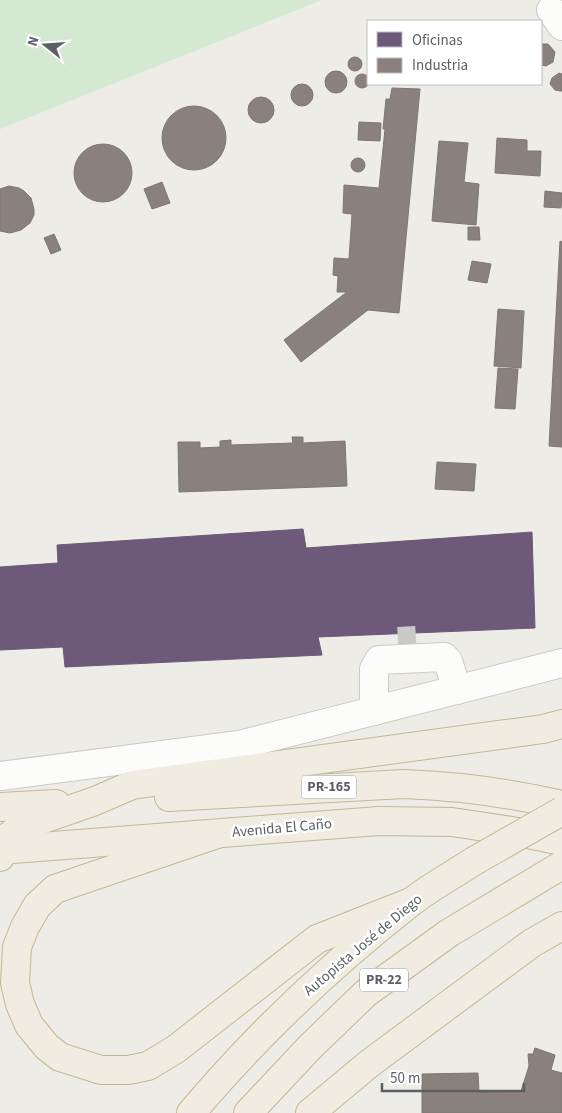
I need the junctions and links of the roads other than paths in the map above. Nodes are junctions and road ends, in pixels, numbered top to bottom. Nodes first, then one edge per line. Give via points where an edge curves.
1 (444, 657) junction
2 (379, 660) junction
3 (562, 663) edge
4 (457, 690) junction
5 (374, 711) junction
6 (562, 724) edge
7 (0, 776) edge
8 (94, 801) junction
9 (562, 805) edge
10 (0, 807) edge
11 (562, 811) edge
12 (217, 834) junction
13 (562, 841) edge
14 (1, 852) edge
15 (553, 870) edge
16 (411, 902) junction
17 (562, 926) edge
18 (191, 1113) edge
19 (248, 1113) edge
20 (310, 1113) edge

1 - 2 lane
1 - 2 lane via 439,640 407,640 382,642
1 - 4 lane
2 - 5 lane via 374,669
3 - 4 lane
4 - 5 lane
5 - 7 lane via 239,745
6 - 8 highway via 132,785
8 - 9 highway, PR-165 via 404,784 483,790
8 - 10 highway, PR-165
8 - 14 highway via 20,827 10,836
11 - 16 highway, Autopista José de Diego / PR-22, bridge via 474,861
12 - 13 highway, Avenida El Caño via 338,823 415,821 483,826
12 - 14 highway, Avenida El Caño
12 - 16 highway via 54,889 37,906 17,947 15,982 29,1025 60,1057 101,1070 148,1066 176,1049 317,940
15 - 19 highway, PR-22 via 449,933 366,993
16 - 18 highway, Autopista José de Diego / PR-22 via 262,1033
17 - 20 highway via 532,943 370,1063

